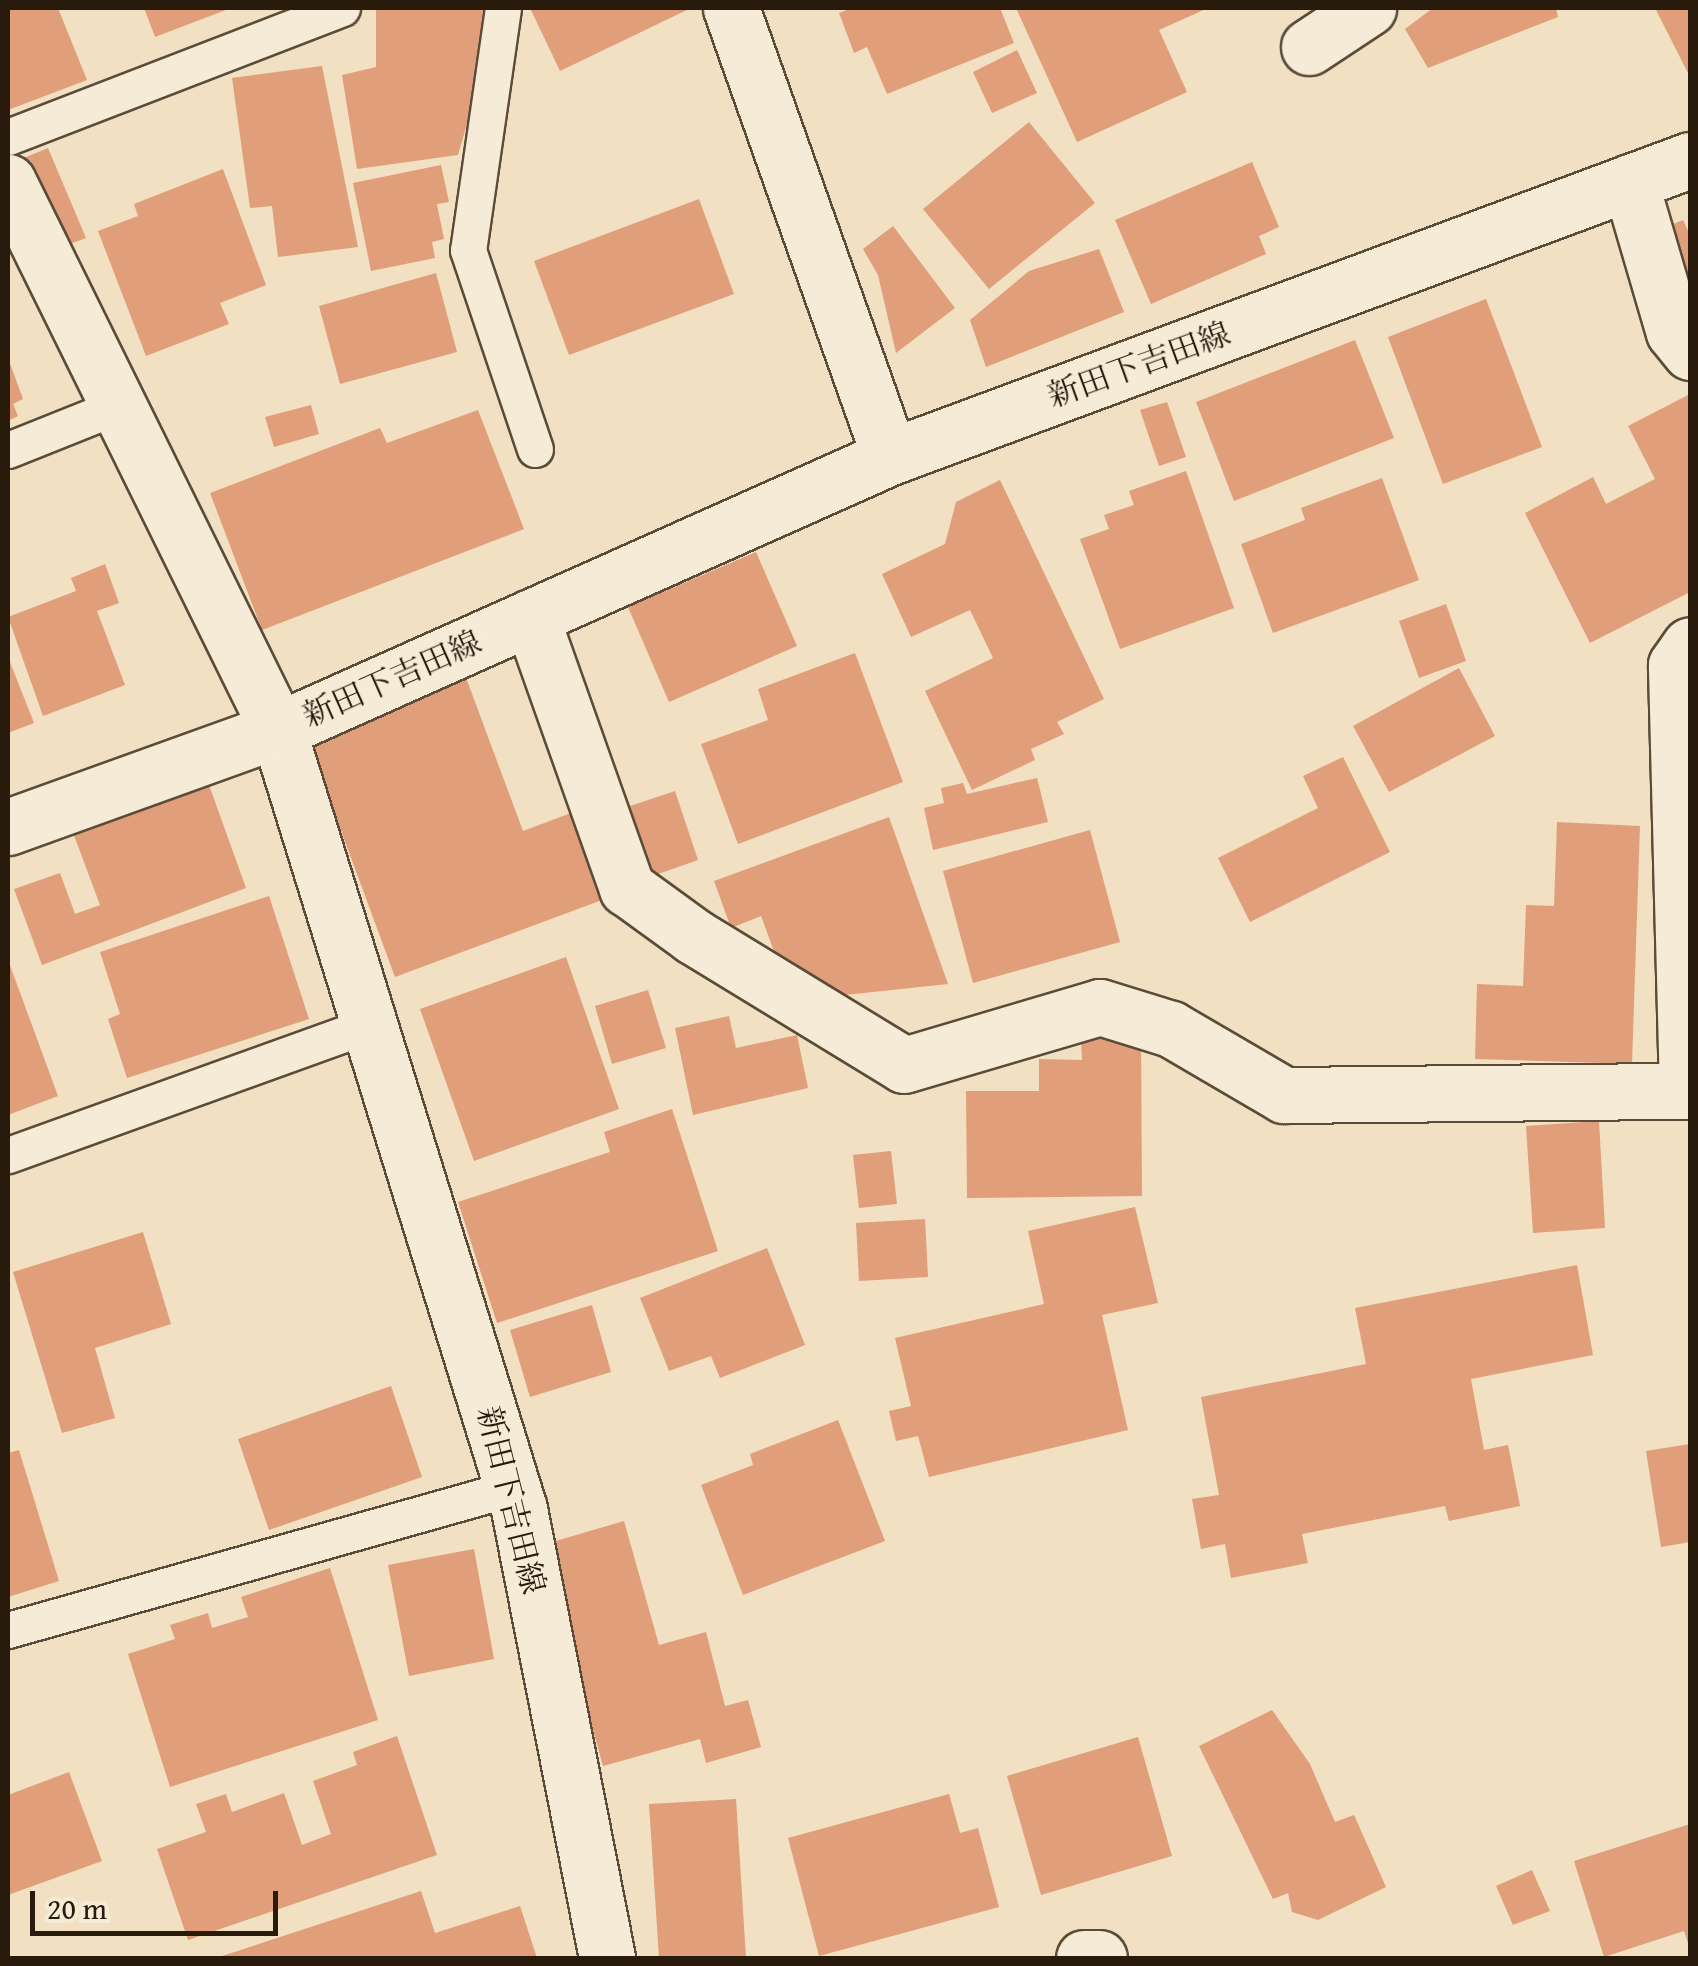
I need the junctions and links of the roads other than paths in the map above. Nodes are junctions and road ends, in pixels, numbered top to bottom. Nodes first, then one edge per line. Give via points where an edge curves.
1 (342, 8) edge
2 (504, 8) edge
3 (731, 8) edge
4 (1368, 8) edge
5 (1309, 46) dead end
6 (8, 137) edge
7 (1690, 160) edge
8 (8, 182) edge
9 (1630, 182) junction
10 (1690, 352) edge
11 (118, 406) junction
12 (534, 448) dead end
13 (8, 450) edge
14 (890, 457) junction
15 (531, 617) junction
16 (1690, 644) edge
17 (278, 730) junction
18 (8, 827) edge
19 (370, 1025) junction
20 (1689, 1091) edge
21 (8, 1156) edge
22 (512, 1488) junction
23 (8, 1630) edge
24 (607, 1958) edge
25 (1084, 1958) edge
26 (1099, 1958) edge

1 - 6 lane
2 - 12 lane via 468,250
3 - 14 street
4 - 5 street
7 - 9 street, 新田下吉田線
8 - 11 street
9 - 10 street via 1674,332
9 - 14 street, 新田下吉田線
11 - 13 lane
11 - 17 street
14 - 15 street, 新田下吉田線
15 - 17 street, 新田下吉田線
15 - 20 street via 627,888 904,1065 1100,1006 1172,1029 1284,1095
16 - 20 street via 1676,665
17 - 18 street
17 - 19 street, 新田下吉田線
19 - 21 lane
19 - 22 street, 新田下吉田線
22 - 23 lane
22 - 24 street, 新田下吉田線
25 - 26 street

